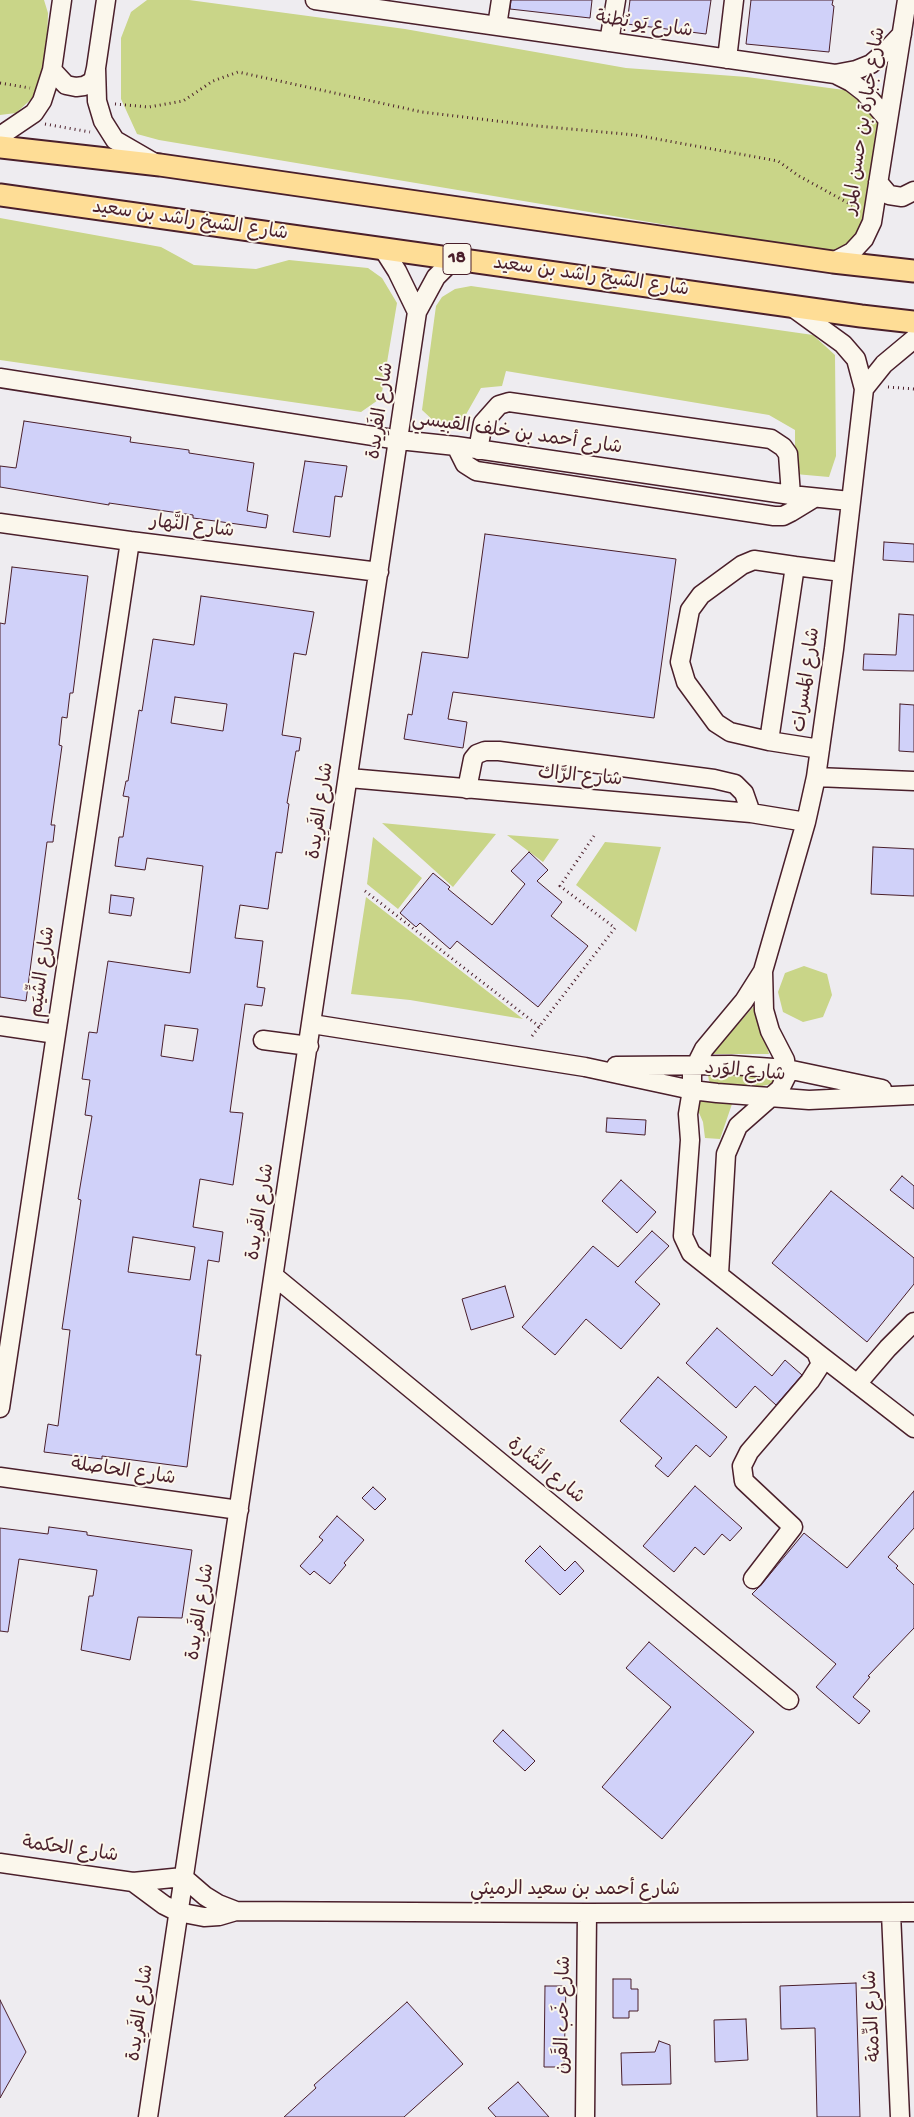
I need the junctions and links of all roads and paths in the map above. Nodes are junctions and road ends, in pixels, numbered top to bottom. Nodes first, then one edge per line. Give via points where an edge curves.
1 (61, 0) edge
2 (315, 0) edge
3 (501, 0) edge
4 (616, 0) edge
5 (734, 0) edge
6 (907, 0) edge
7 (107, 1) edge
8 (383, 5) edge
9 (497, 26) junction
10 (902, 34) junction
11 (609, 42) junction
12 (727, 59) junction
13 (96, 68) junction
14 (52, 70) junction
15 (835, 74) junction
16 (0, 83) edge
17 (44, 92) junction
18 (97, 101) junction
19 (34, 113) junction
20 (888, 120) junction
21 (106, 126) junction
22 (0, 136) edge
23 (0, 147) edge
24 (160, 165) junction
25 (878, 182) junction
26 (914, 191) edge
27 (0, 195) edge
28 (860, 209) dead end
29 (383, 249) junction
30 (454, 259) junction
31 (833, 262) junction
32 (914, 270) edge
33 (792, 306) junction
34 (417, 312) junction
35 (914, 322) edge
36 (914, 339) edge
37 (0, 378) edge
38 (888, 387) dead end
39 (864, 389) junction
40 (914, 389) edge
41 (399, 440) junction
42 (456, 446) junction
43 (478, 450) junction
44 (791, 495) junction
45 (814, 498) junction
46 (850, 500) junction
47 (0, 523) edge
48 (130, 541) junction
49 (795, 566) junction
50 (380, 572) junction
51 (842, 572) junction
52 (769, 741) junction
53 (820, 749) junction
54 (816, 777) junction
55 (348, 778) junction
56 (914, 781) edge
57 (467, 789) junction
58 (751, 813) junction
59 (806, 822) junction
60 (594, 836) dead end
61 (365, 890) dead end
62 (763, 971) junction
63 (312, 1024) junction
64 (0, 1026) edge
65 (540, 1027) junction
66 (56, 1034) junction
67 (532, 1036) dead end
68 (263, 1040) dead end
69 (308, 1046) junction
70 (696, 1064) junction
71 (584, 1067) junction
72 (787, 1069) junction
73 (692, 1090) junction
74 (909, 1094) edge
75 (771, 1096) junction
76 (719, 1274) junction
77 (274, 1276) junction
78 (914, 1322) edge
79 (816, 1352) junction
80 (857, 1384) junction
81 (0, 1408) edge
82 (914, 1428) edge
83 (0, 1477) edge
84 (239, 1510) junction
85 (753, 1579) dead end
86 (789, 1700) dead end
87 (0, 1863) edge
88 (183, 1877) junction
89 (133, 1882) junction
90 (236, 1911) junction
91 (178, 1912) junction
92 (914, 1912) edge
93 (587, 1913) junction
94 (890, 1913) junction
95 (148, 2117) edge
96 (585, 2117) edge
97 (900, 2117) edge

1 - 14 street
2 - 8 street, شارع يَو بُطنة
3 - 9 street
4 - 11 street
5 - 12 street
6 - 10 street, شارع جبارة بن حسن المرر
7 - 13 street
8 - 9 street, شارع يَو بُطنة
9 - 11 street, شارع يَو بُطنة
10 - 15 street, شارع يَو بُطنة via 871,64
10 - 20 street, شارع جبارة بن حسن المرر
11 - 12 street, شارع يَو بُطنة
12 - 15 street, شارع يَو بُطنة
13 - 14 street via 93,81 76,87 66,85
13 - 18 street
14 - 17 street
15 - 20 street, شارع يَو بُطنة via 864,92
16 - 17 path
17 - 19 street
18 - 21 street
18 - 28 path via 149,107 183,101 213,81 238,72 422,112 634,135 778,161
19 - 21 path via 47,126 89,132
19 - 22 street
20 - 25 street, شارع جبارة بن حسن المرر
21 - 24 street via 115,140
23 - 24 main road
24 - 31 main road
25 - 26 street via 889,195 902,197
25 - 31 street, شارع جبارة بن حسن المرر via 872,222 864,239 852,252
27 - 29 main road, شارع الشيخ راشد بن سعيد / 18
29 - 30 main road, شارع الشيخ راشد بن سعيد / 18
29 - 34 street
30 - 33 main road, شارع الشيخ راشد بن سعيد / 18
30 - 34 street, شارع الفَرِيدة via 436,277
31 - 32 main road
33 - 35 main road, شارع الشيخ راشد بن سعيد / 18
33 - 39 street, شارع المَسرات via 843,344 856,359
34 - 41 street, شارع الفَرِيدة
36 - 39 street via 884,364
37 - 41 street, شارع أحمد بن خلف القبيسي
38 - 40 path
39 - 46 street, شارع المَسرات
41 - 42 street, شارع أحمد بن خلف القبيسي
41 - 50 street, شارع الفَرِيدة
42 - 43 street, شارع أحمد بن خلف القبيسي
42 - 45 street via 465,464 476,471 774,516 783,516
43 - 44 street, شارع أحمد بن خلف القبيسي
43 - 44 street via 483,423 500,405 509,402 772,439 788,454
44 - 45 street, شارع أحمد بن خلف القبيسي
45 - 46 street, شارع أحمد بن خلف القبيسي
46 - 51 street, شارع المَسرات
47 - 48 street, شارع النَّهار
48 - 50 street, شارع النَّهار
48 - 66 street, شارع الشِّيَم
49 - 51 street
49 - 52 street
49 - 52 street via 754,560 701,594 690,610 680,662 686,682 716,723 730,732
50 - 55 street, شارع الفَرِيدة
51 - 53 street, شارع المَسرات
52 - 53 street
53 - 54 street, شارع المَسرات
54 - 56 street
54 - 59 street, شارع المَسرات
55 - 57 street, شارع الرَّاك
55 - 63 street, شارع الفَرِيدة
57 - 58 street, شارع الرَّاك
57 - 58 street via 477,754 499,751 735,784 744,793
58 - 59 street, شارع الرَّاك
59 - 62 street, شارع المَسرات
60 - 65 path via 560,886 615,928
61 - 65 path
62 - 70 street, شارع المَسرات
62 - 72 street, شارع المَسرات via 764,1010
63 - 69 street, شارع الفَرِيدة
63 - 71 street, شارع الوَرد
64 - 66 street
65 - 67 path
66 - 81 street, شارع الشِّيَم
68 - 69 street
69 - 77 street, شارع الفَرِيدة
70 - 71 street, شارع الوَرد
70 - 72 street, شارع الوَرد
70 - 73 street, شارع المَسرات via 692,1073
71 - 73 street, شارع الوَرد
72 - 74 street, شارع الوَرد
72 - 75 street via 784,1083
73 - 75 street, شارع الوَرد
73 - 76 street, شارع المَسرات via 688,1114 690,1140 683,1236 691,1253
74 - 75 street, شارع الوَرد via 809,1100
75 - 76 street via 738,1126 726,1154
76 - 79 street, شارع المَسرات
77 - 84 street, شارع الفَرِيدة
77 - 86 street, شارع الشَّارة
78 - 80 street
79 - 80 street, شارع المَسرات
79 - 85 street via 820,1364 810,1381 748,1452 742,1466 744,1481 793,1527
80 - 82 street, شارع المَسرات
83 - 84 street, شارع الحاصلة
84 - 88 street, شارع الفَرِيدة
87 - 89 street, شارع الحكمة
88 - 89 street, شارع الحكمة
88 - 90 street, شارع أحمد بن سعيد الرميثي via 212,1900
88 - 91 street, شارع الفَرِيدة
89 - 91 street, شارع الحكمة
90 - 91 street, شارع أحمد بن سعيد الرميثي via 204,1917
90 - 93 street, شارع أحمد بن سعيد الرميثي
91 - 95 street, شارع الفَرِيدة
92 - 94 street, شارع أحمد بن سعيد الرميثي
93 - 94 street, شارع أحمد بن سعيد الرميثي
93 - 96 street, شارع خَب القَرن
94 - 97 street, شارع الدِّمثة

